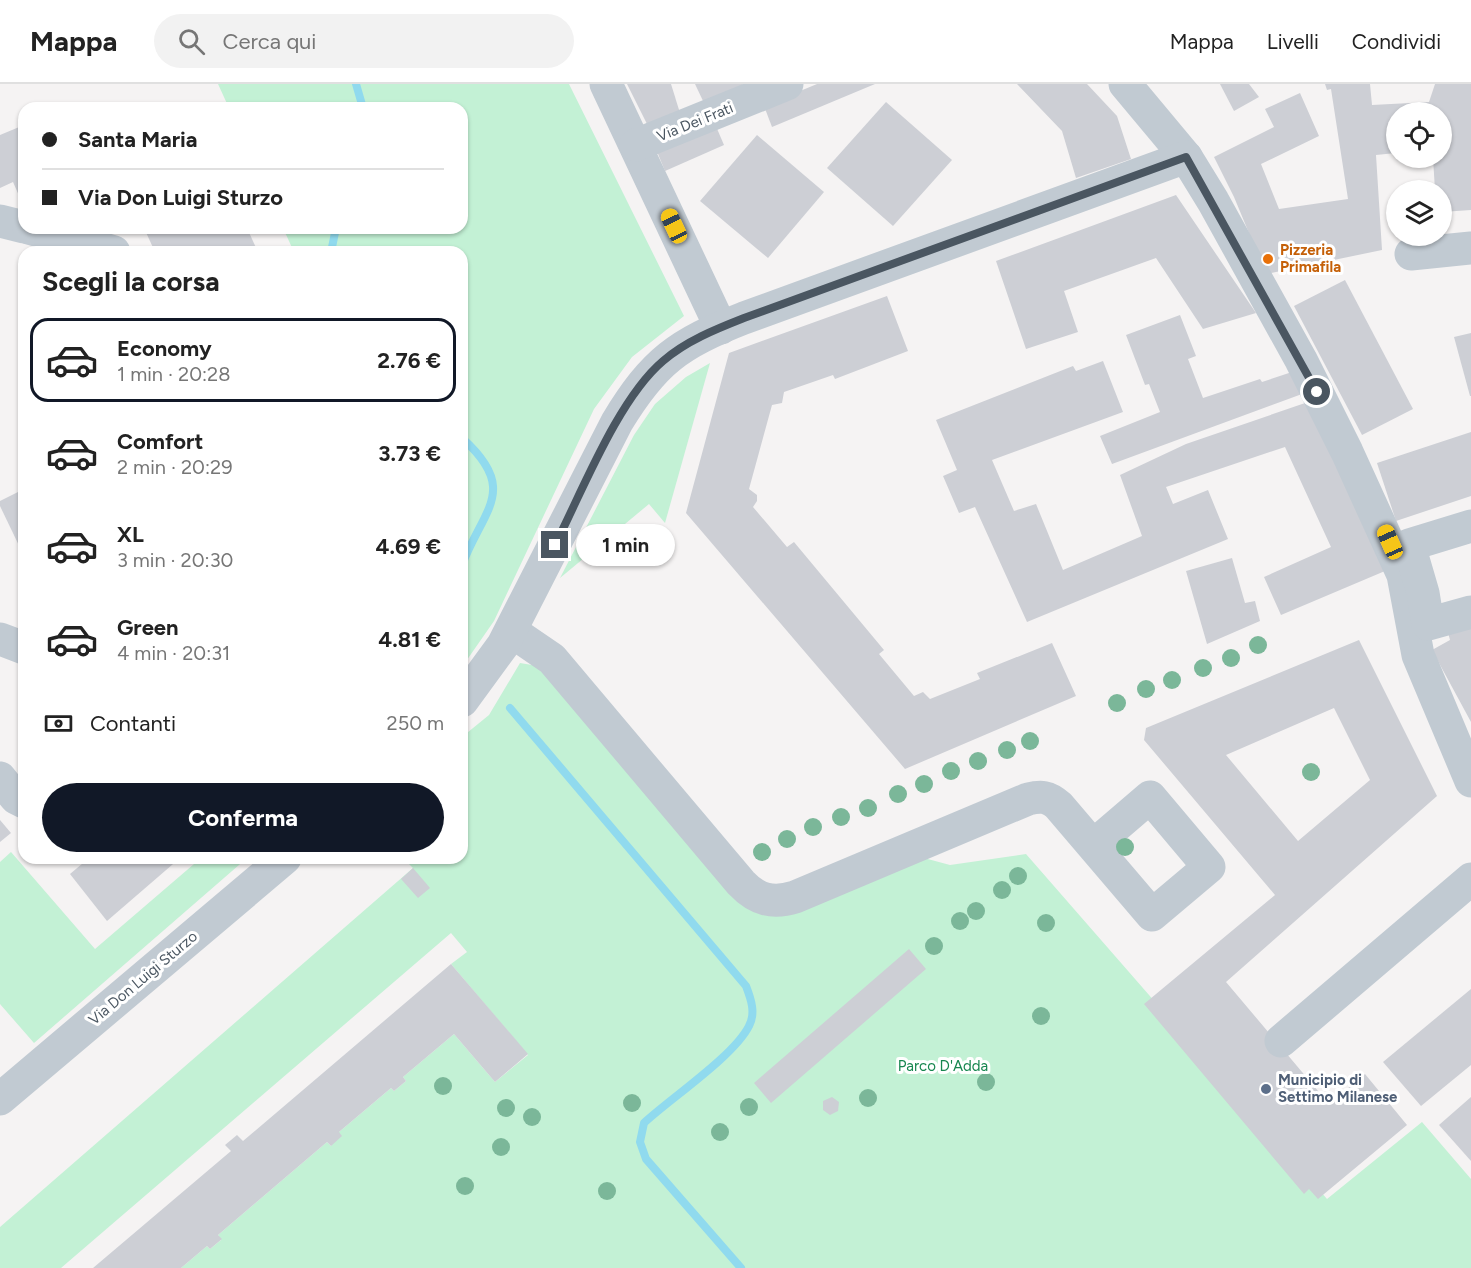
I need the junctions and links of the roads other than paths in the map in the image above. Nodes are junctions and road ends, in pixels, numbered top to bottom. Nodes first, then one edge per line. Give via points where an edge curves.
1 (606, 84) edge
2 (787, 84) edge
3 (1125, 84) edge
4 (636, 146) junction
5 (1186, 157) junction
6 (0, 220) edge
7 (18, 225) edge
8 (50, 234) edge
9 (93, 246) edge
10 (1471, 248) edge
11 (1411, 254) dead end
12 (721, 328) junction
13 (1471, 513) edge
14 (1471, 526) edge
15 (1390, 542) junction
16 (1471, 612) edge
17 (511, 631) junction
18 (0, 639) edge
19 (18, 646) edge
20 (1418, 655) junction
21 (468, 694) edge
22 (1471, 748) edge
23 (0, 778) edge
24 (1471, 781) edge
25 (18, 799) edge
26 (1094, 845) dead end
27 (278, 864) edge
28 (1471, 879) edge
29 (1281, 1041) dead end
30 (0, 1099) edge

1 - 4 street
2 - 4 street, Via Dei Frati
3 - 5 street
4 - 12 street
5 - 12 street
5 - 15 street via 1301,360
6 - 7 street
8 - 9 street
10 - 11 street
12 - 17 street via 688,343 663,361 638,387
13 - 15 street
14 - 16 street via 1409,545 1428,624
15 - 20 street via 1404,579
17 - 21 street
17 - 26 street via 552,659 741,884 750,894 764,900 795,897 1042,796 1059,806
18 - 19 street
20 - 22 street
20 - 24 street
23 - 25 street
27 - 30 street, Via Don Luigi Sturzo
28 - 29 street

